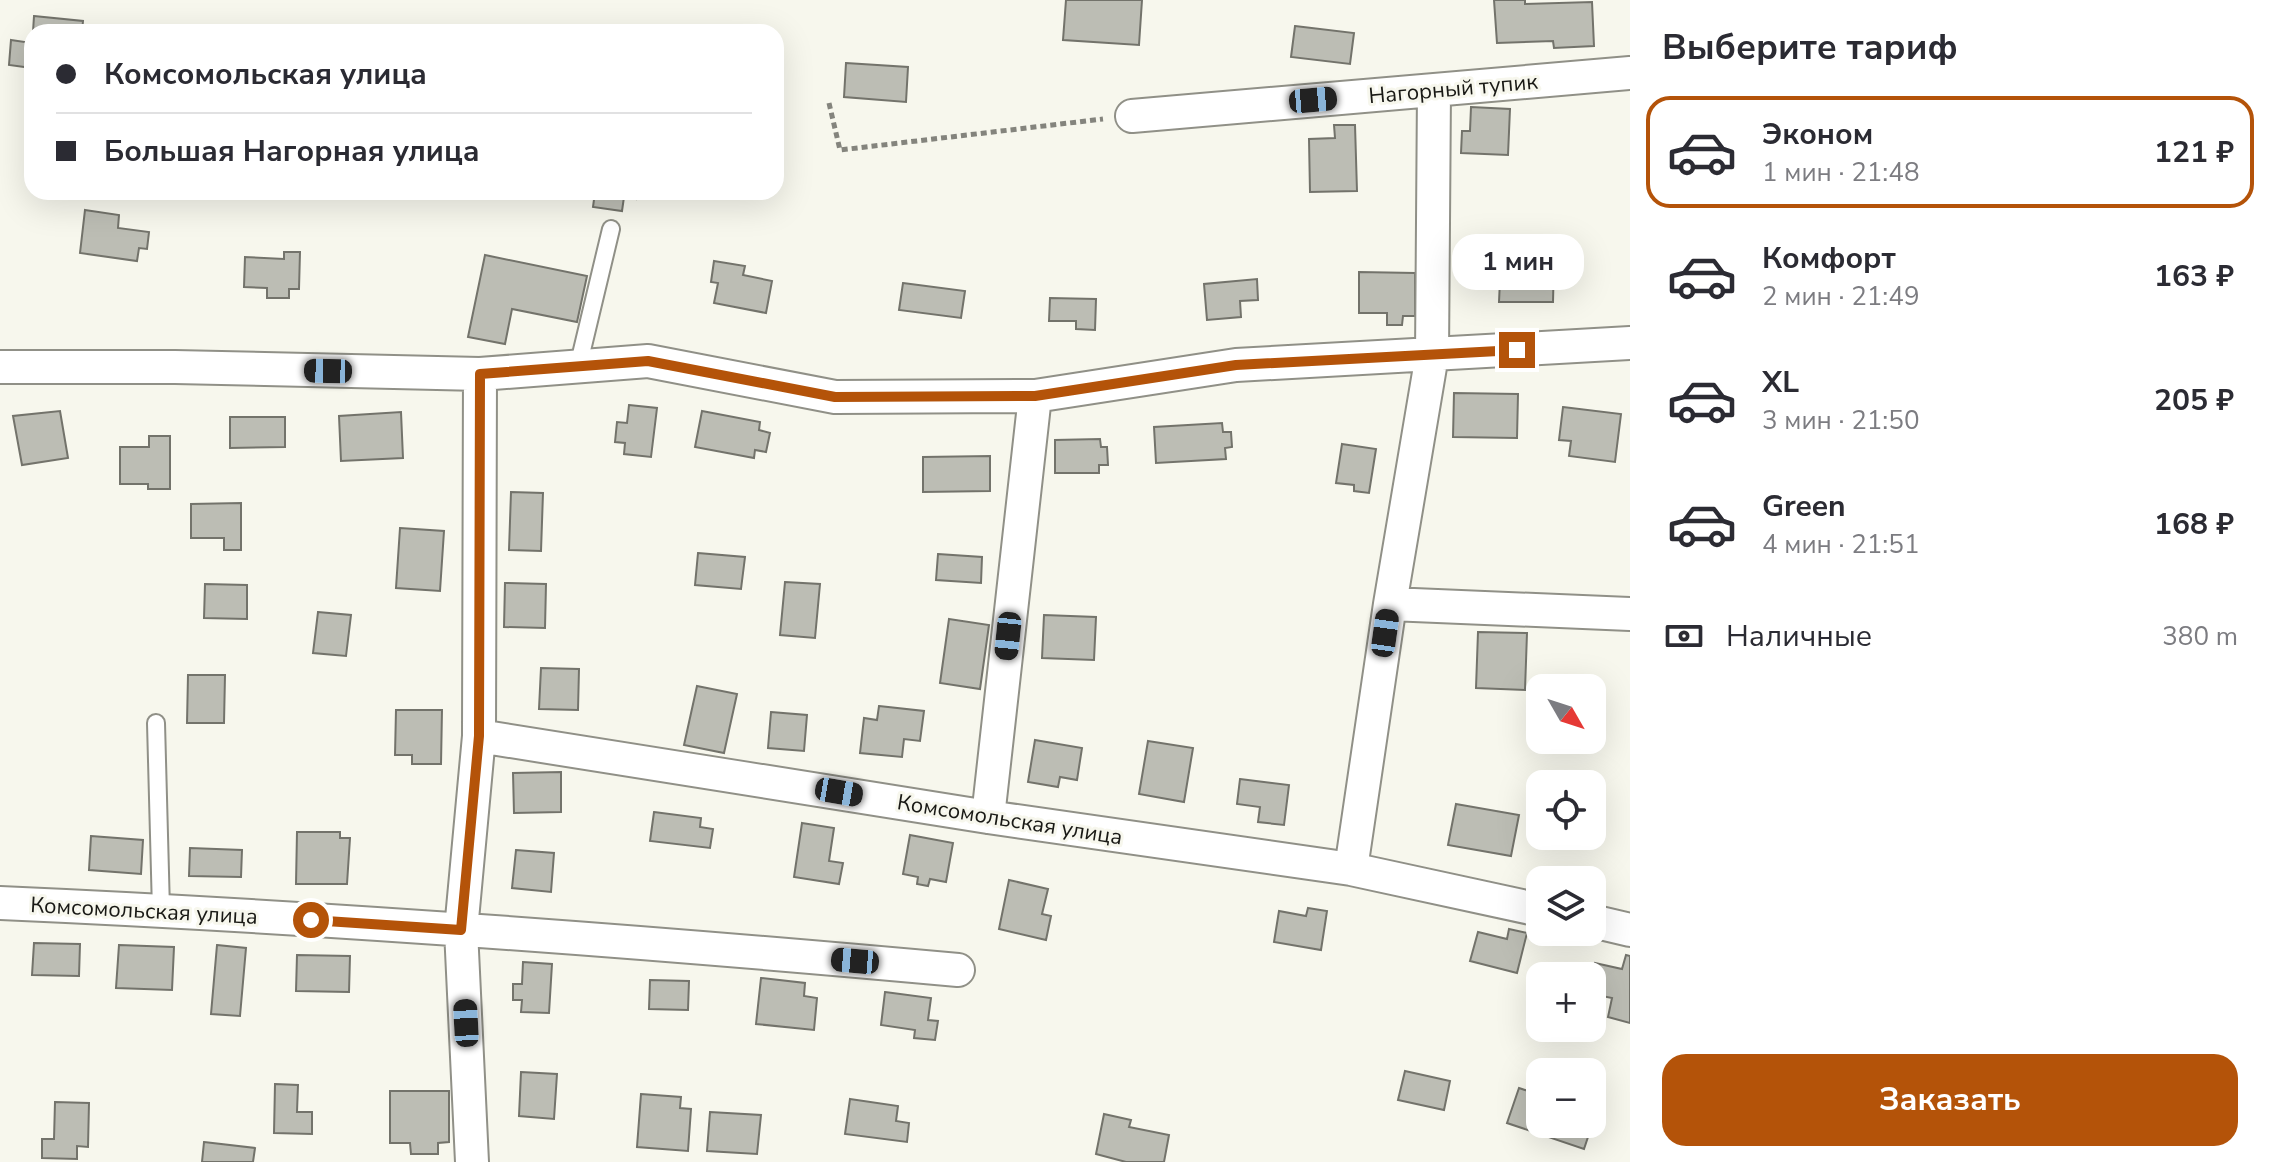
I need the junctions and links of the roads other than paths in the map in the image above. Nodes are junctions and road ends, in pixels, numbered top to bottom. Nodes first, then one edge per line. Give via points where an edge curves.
1 (1630, 73) edge
2 (1434, 90) junction
3 (1132, 116) road end
4 (611, 229) dead end
5 (1630, 343) edge
6 (1432, 355) junction
7 (0, 367) edge
8 (578, 367) junction
9 (480, 374) junction
10 (1035, 396) junction
11 (1390, 604) junction
12 (1630, 614) edge
13 (156, 723) dead end
14 (479, 736) junction
15 (988, 817) junction
16 (1351, 869) junction
17 (0, 903) edge
18 (1526, 907) edge
19 (161, 910) junction
20 (1606, 924) edge
21 (461, 930) junction
22 (1630, 930) edge
23 (958, 970) dead end
24 (472, 1162) edge

1 - 2 street, Нагорный тупик
2 - 3 street, Нагорный тупик
2 - 6 street
4 - 8 lane
5 - 6 street
6 - 10 street via 1236,365
6 - 11 street
7 - 9 street
8 - 9 street
8 - 10 street via 648,361 835,397
9 - 14 street
10 - 15 street
11 - 12 street
11 - 16 street
13 - 19 lane
14 - 15 street, Комсомольская улица
14 - 21 street
15 - 16 street, Комсомольская улица
16 - 18 street, Комсомольская улица
17 - 19 street, Комсомольская улица
19 - 21 street, Комсомольская улица
20 - 22 street
21 - 23 street, Комсомольская улица
21 - 24 street

